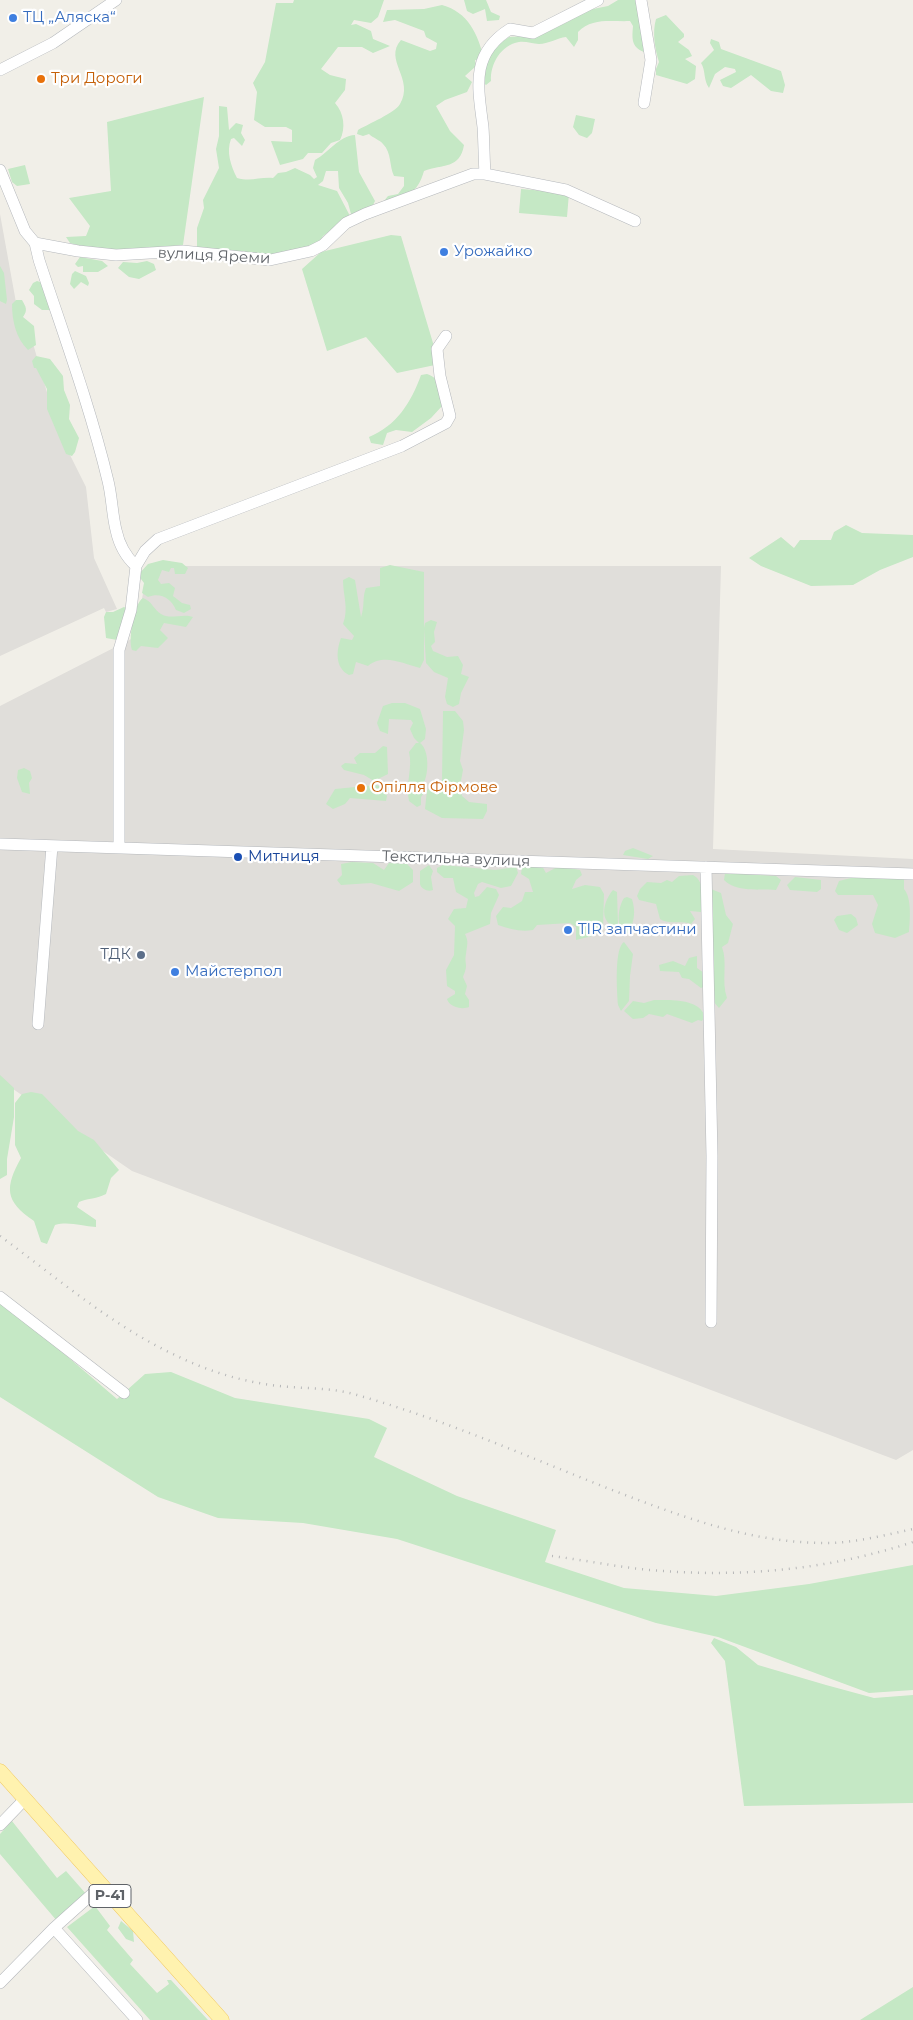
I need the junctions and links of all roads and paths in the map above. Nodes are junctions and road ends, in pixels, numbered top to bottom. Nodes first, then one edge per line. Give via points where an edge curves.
1 (116, 0) edge
2 (598, 0) edge
3 (641, 0) edge
4 (0, 70) edge
5 (644, 102) dead end
6 (0, 170) edge
7 (485, 174) junction
8 (635, 220) dead end
9 (35, 243) junction
10 (446, 336) dead end
11 (136, 566) junction
12 (0, 844) edge
13 (52, 846) junction
14 (119, 848) junction
15 (706, 866) junction
16 (913, 874) edge
17 (38, 1024) dead end
18 (0, 1297) edge
19 (712, 1322) dead end
20 (124, 1393) dead end
21 (0, 1771) edge
22 (25, 1799) junction
23 (0, 1825) edge
24 (101, 1886) junction
25 (54, 1928) junction
26 (0, 1983) edge
27 (136, 2020) edge
28 (222, 2020) edge

1 - 4 street via 52,44
2 - 7 street via 533,33 510,29 497,37 477,78
3 - 5 street via 651,60
6 - 9 street via 25,231
7 - 8 street, вулиця Яреми via 566,190
7 - 9 street, вулиця Яреми via 473,174 365,214 346,223 311,251 270,260 183,252 116,255
9 - 11 street via 99,447 109,483 116,531 128,558
10 - 11 street via 437,349 450,416 446,423 402,446 158,539 144,551
11 - 14 street via 131,610 119,650
12 - 13 street, Текстильна вулиця
13 - 14 street, Текстильна вулиця
13 - 17 street
14 - 15 street, Текстильна вулиця
15 - 16 street, Текстильна вулиця
15 - 19 street
18 - 20 street
21 - 22 main road, Р-41
22 - 23 street
22 - 24 main road, Р-41
24 - 25 street
24 - 28 main road, Р-41
25 - 26 street
25 - 27 street

